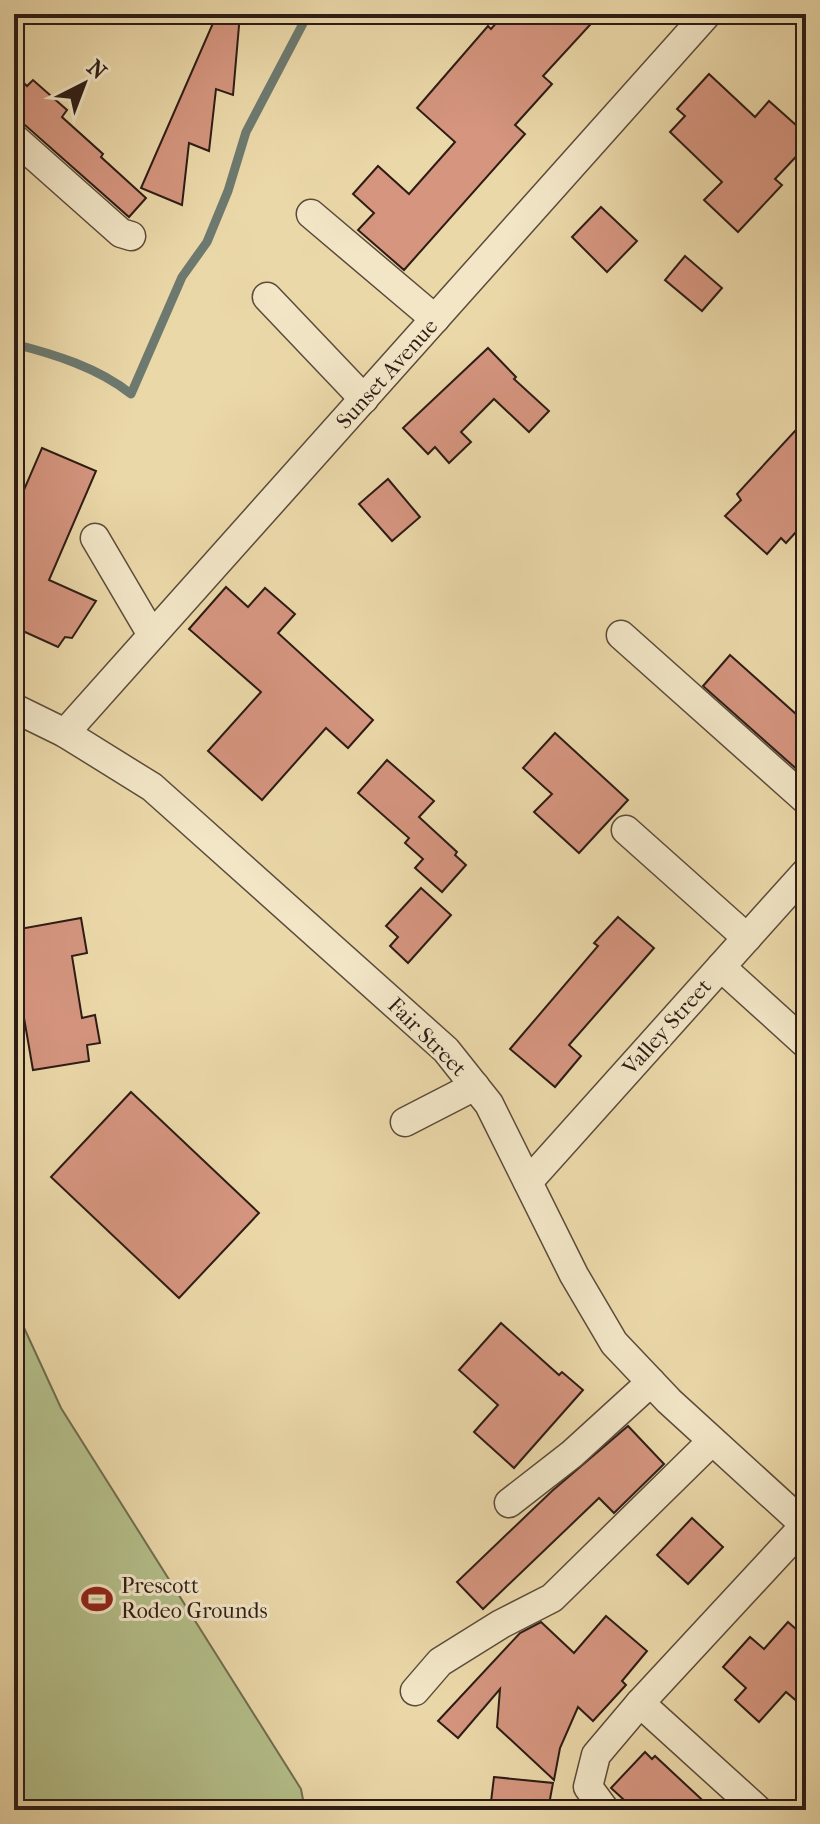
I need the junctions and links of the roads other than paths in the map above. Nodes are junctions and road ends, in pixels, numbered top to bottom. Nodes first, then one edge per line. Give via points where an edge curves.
1 (699, 17) edge
2 (14, 138) edge
3 (311, 214) dead end
4 (131, 236) dead end
5 (267, 297) dead end
6 (435, 319) junction
7 (364, 399) junction
8 (95, 538) dead end
9 (152, 635) junction
10 (621, 635) dead end
11 (14, 708) edge
12 (65, 733) junction
13 (806, 800) edge
14 (626, 830) dead end
15 (806, 872) edge
16 (747, 938) junction
17 (721, 967) junction
18 (806, 1044) edge
19 (475, 1086) junction
20 (405, 1122) dead end
21 (528, 1182) junction
22 (651, 1382) junction
23 (712, 1441) junction
24 (509, 1503) dead end
25 (805, 1526) edge
26 (415, 1691) dead end
27 (640, 1703) junction
28 (605, 1810) edge
29 (758, 1810) edge

1 - 6 street, Sunset Avenue
2 - 4 street via 121,233
3 - 6 street
5 - 7 street
6 - 7 street, Sunset Avenue
7 - 9 street, Sunset Avenue
8 - 9 street
9 - 12 street, Sunset Avenue
10 - 13 street
11 - 12 street, Fair Street
12 - 19 street, Fair Street via 152,787 446,1050
14 - 16 street
15 - 16 street, Valley Street
16 - 17 street, Valley Street
17 - 18 street
17 - 21 street, Valley Street
19 - 20 street
19 - 21 street, Fair Street
21 - 22 street, Fair Street via 614,1343
22 - 23 street, Fair Street
22 - 24 street
23 - 25 street, Fair Street
23 - 26 street via 552,1598 440,1662
25 - 27 street
27 - 28 street via 596,1755 588,1787
27 - 29 street

